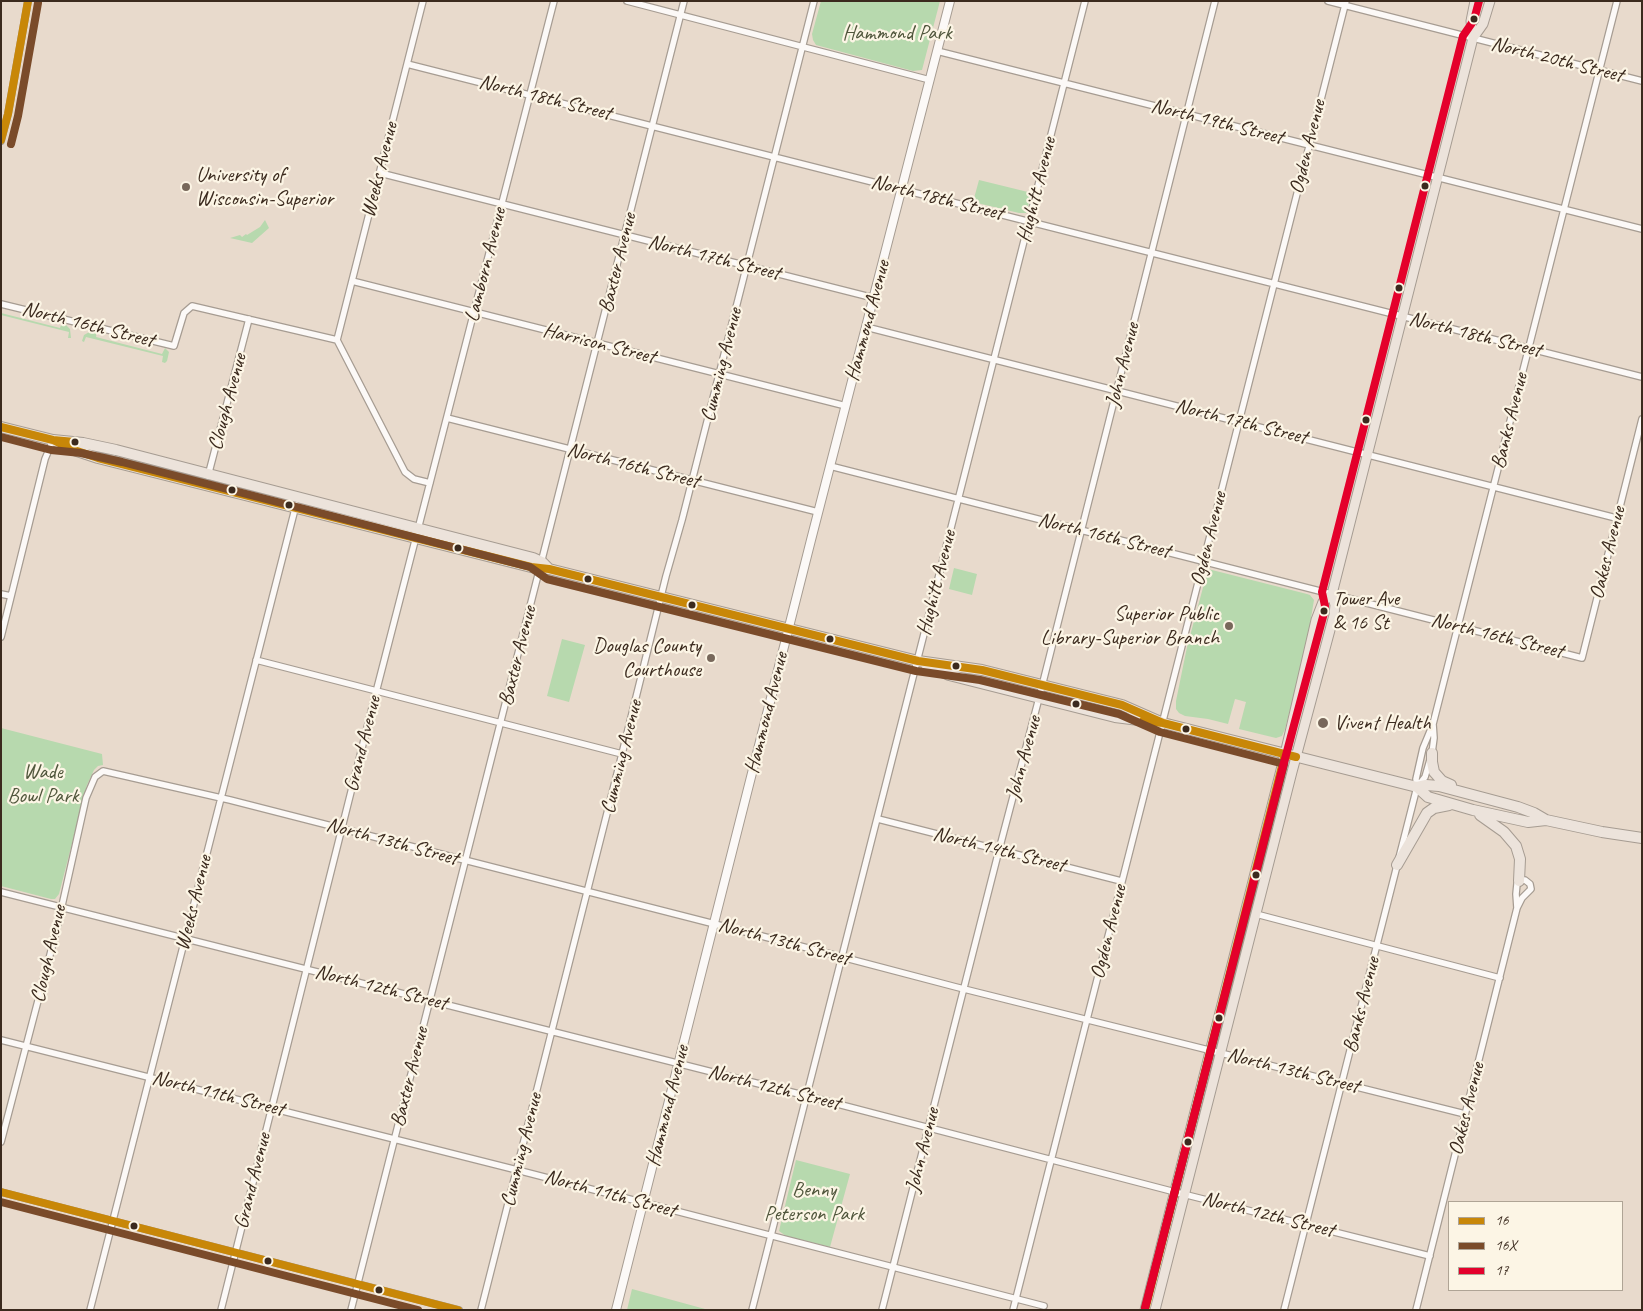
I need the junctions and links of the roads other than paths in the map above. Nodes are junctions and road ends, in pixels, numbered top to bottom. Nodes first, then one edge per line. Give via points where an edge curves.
1 (28, 1) edge
2 (423, 1) edge
3 (554, 1) edge
4 (627, 1) edge
5 (684, 1) edge
6 (814, 1) edge
7 (950, 1) edge
8 (1085, 1) edge
9 (1215, 1) edge
10 (1328, 1) edge
11 (1475, 1) edge
12 (1490, 1) edge
13 (1617, 1) edge
14 (1345, 3) edge
15 (680, 15) junction
16 (1473, 38) junction
17 (802, 47) junction
18 (937, 51) junction
19 (407, 64) junction
20 (1600, 70) junction
21 (930, 80) junction
22 (1642, 81) edge
23 (1064, 83) junction
24 (530, 95) junction
25 (1186, 114) junction
26 (652, 126) junction
27 (1, 141) edge
28 (1309, 145) junction
29 (775, 157) junction
30 (380, 173) junction
31 (1437, 178) junction
32 (902, 189) junction
33 (502, 204) junction
34 (1564, 210) junction
35 (1029, 221) junction
36 (1642, 229) edge
37 (624, 235) junction
38 (1152, 252) junction
39 (747, 266) junction
40 (352, 281) junction
41 (1274, 284) junction
42 (874, 298) junction
43 (1, 304) edge
44 (474, 312) junction
45 (1402, 316) junction
46 (249, 319) junction
47 (866, 327) junction
48 (337, 340) junction
49 (598, 344) junction
50 (1528, 348) junction
51 (994, 360) junction
52 (719, 374) junction
53 (1642, 377) edge
54 (1116, 390) junction
55 (846, 406) junction
56 (447, 418) junction
57 (1642, 419) edge
58 (1239, 422) junction
59 (1, 427) edge
60 (52, 440) junction
61 (570, 450) junction
62 (1367, 455) junction
63 (830, 466) junction
64 (207, 480) junction
65 (692, 481) junction
66 (430, 483) junction
67 (1493, 487) junction
68 (958, 499) junction
69 (296, 502) junction
70 (818, 512) junction
71 (1616, 518) junction
72 (1081, 531) junction
73 (417, 533) junction
74 (1203, 562) junction
75 (544, 566) junction
76 (1, 594) edge
77 (1332, 594) junction
78 (11, 596) junction
79 (660, 597) junction
80 (1458, 626) junction
81 (789, 629) junction
82 (1, 637) edge
83 (1582, 658) joint
84 (256, 660) junction
85 (918, 661) junction
86 (1042, 686) junction
87 (376, 691) junction
88 (1039, 698) junction
89 (500, 723) junction
90 (1163, 723) junction
91 (1433, 724) junction
92 (1432, 753) junction
93 (622, 754) junction
94 (1285, 754) junction
95 (1296, 757) junction
96 (103, 771) joint
97 (1417, 787) junction
98 (221, 798) junction
99 (1507, 803) junction
100 (1450, 805) junction
101 (1473, 810) junction
102 (878, 818) junction
103 (1546, 820) junction
104 (342, 828) junction
105 (1642, 838) edge
106 (999, 850) junction
107 (466, 861) junction
108 (1397, 865) junction
109 (1256, 870) junction
110 (1121, 881) junction
111 (1519, 881) junction
112 (588, 891) junction
113 (1, 892) edge
114 (60, 906) junction
115 (1517, 908) junction
116 (1256, 914) junction
117 (714, 923) junction
118 (185, 938) junction
119 (1377, 946) junction
120 (842, 958) junction
121 (307, 969) junction
122 (1500, 978) junction
123 (964, 989) junction
124 (430, 1001) junction
125 (1087, 1019) junction
126 (552, 1031) junction
127 (1, 1040) edge
128 (27, 1046) junction
129 (1211, 1050) junction
130 (1220, 1052) junction
131 (678, 1064) junction
132 (150, 1077) junction
133 (1342, 1083) junction
134 (807, 1096) junction
135 (271, 1108) junction
136 (1465, 1114) junction
137 (929, 1128) junction
138 (394, 1140) junction
139 (1, 1142) edge
140 (1051, 1160) junction
141 (517, 1170) junction
142 (1, 1192) edge
143 (1179, 1194) junction
144 (643, 1203) junction
145 (113, 1220) junction
146 (1306, 1225) junction
147 (771, 1236) junction
148 (235, 1252) junction
149 (1430, 1256) junction
150 (893, 1267) junction
151 (358, 1283) junction
152 (1016, 1298) junction
153 (1044, 1306) dead end
154 (90, 1310) edge
155 (221, 1310) edge
156 (351, 1310) edge
157 (460, 1310) edge
158 (481, 1310) edge
159 (616, 1310) edge
160 (752, 1310) edge
161 (882, 1310) edge
162 (1013, 1310) edge
163 (1145, 1310) edge
164 (1155, 1310) edge
165 (1284, 1310) edge
166 (1416, 1310) edge

1 - 27 street
2 - 19 street, Weeks Avenue
3 - 24 street, Lamborn Avenue
4 - 15 street
5 - 15 street, Baxter Avenue
6 - 17 street, Cumming Avenue
7 - 18 street, Hammond Avenue
8 - 23 street, Hughitt Avenue
9 - 25 street, John Avenue
10 - 14 street, North 20th Street
11 - 16 main road via 1471,21
12 - 16 main road via 1483,24
13 - 20 street, Banks Avenue
14 - 16 street, North 20th Street
14 - 28 street, Ogden Avenue
15 - 17 street
15 - 26 street, Baxter Avenue
16 - 20 street, North 20th Street
16 - 31 main road
17 - 21 street
17 - 29 street, Cumming Avenue
18 - 21 street, Hammond Avenue
18 - 23 street, North 19th Street
19 - 24 street, North 18th Street
19 - 30 street, Weeks Avenue
20 - 22 street, North 20th Street
20 - 34 street, Banks Avenue
21 - 32 street, Hammond Avenue
23 - 25 street, North 19th Street
23 - 35 street, Hughitt Avenue
24 - 26 street, North 18th Street
24 - 33 street, Lamborn Avenue
25 - 28 street, North 19th Street
25 - 38 street, John Avenue
26 - 29 street, North 18th Street
26 - 37 street, Baxter Avenue
28 - 31 street, North 19th Street
28 - 41 street, Ogden Avenue
29 - 32 street, North 18th Street
29 - 39 street, Cumming Avenue
30 - 33 street, North 17th Street
30 - 40 street, Weeks Avenue
31 - 34 street, North 19th Street
31 - 45 main road
32 - 35 street, North 18th Street
32 - 42 street, Hammond Avenue
33 - 37 street, North 17th Street
33 - 44 street, Lamborn Avenue
34 - 36 street, North 19th Street
34 - 50 street, Banks Avenue
35 - 38 street, North 18th Street
35 - 51 street, Hughitt Avenue
37 - 39 street, North 17th Street
37 - 49 street, Baxter Avenue
38 - 41 street, North 18th Street
38 - 54 street, John Avenue
39 - 42 street, North 17th Street
39 - 52 street, Cumming Avenue
40 - 44 street, Harrison Street
40 - 48 street, Weeks Avenue
41 - 45 street, North 18th Street
41 - 58 street, Ogden Avenue
42 - 47 street, Hammond Avenue
43 - 46 street, North 16th Street via 174,346 184,312 189,307
44 - 49 street, Harrison Street
44 - 56 street, Lamborn Avenue
45 - 50 street, North 18th Street
45 - 62 main road
46 - 48 street
46 - 64 street, Clough Avenue
47 - 51 street, North 17th Street
47 - 55 street, Hammond Avenue
48 - 66 street via 406,473
49 - 52 street, Harrison Street
49 - 61 street, Baxter Avenue
50 - 53 street, North 18th Street
50 - 67 street, Banks Avenue
51 - 54 street, North 17th Street
51 - 68 street, Hughitt Avenue
52 - 55 street, Harrison Street
52 - 65 street, Cumming Avenue
54 - 58 street, North 17th Street
54 - 72 street, John Avenue
55 - 63 street, Hammond Avenue
56 - 61 street, North 16th Street
56 - 66 street, Lamborn Avenue
57 - 71 street, Oakes Avenue
58 - 62 street, North 17th Street
58 - 74 street, Ogden Avenue
59 - 60 highway
60 - 64 highway via 110,449
60 - 78 street
61 - 65 street, North 16th Street
61 - 75 street, Baxter Avenue
62 - 67 street, North 17th Street
62 - 77 main road
63 - 68 street, North 16th Street
63 - 70 street, Hammond Avenue
64 - 69 highway
65 - 70 street, North 16th Street
65 - 79 street, Cumming Avenue
66 - 73 street, Lamborn Avenue
67 - 71 street, North 17th Street
67 - 80 street, Banks Avenue
68 - 72 street, North 16th Street
68 - 85 street, Hughitt Avenue
69 - 73 highway
69 - 84 street, Weeks Avenue
70 - 81 street, Hammond Avenue
71 - 83 street, Oakes Avenue
72 - 74 street, North 16th Street
72 - 86 street, John Avenue
73 - 75 highway via 533,558
73 - 87 street, Grand Avenue
74 - 77 street, North 16th Street
74 - 90 street, Ogden Avenue
75 - 79 highway
75 - 89 street, Baxter Avenue
76 - 78 street
77 - 80 street, North 16th Street
77 - 94 main road via 1322,602 1316,620
77 - 95 main road via 1335,608
78 - 82 street
79 - 81 highway
79 - 93 street, Cumming Avenue
80 - 83 street, North 16th Street
80 - 91 street, Banks Avenue
81 - 85 highway
81 - 117 street, Hammond Avenue
84 - 87 street
84 - 98 street, Weeks Avenue
85 - 86 highway via 975,669
85 - 88 highway via 950,675
85 - 102 street, Hughitt Avenue
86 - 88 street, John Avenue
86 - 90 highway via 1122,705
87 - 89 street
87 - 104 street, Grand Avenue
88 - 90 highway via 1122,718
88 - 106 street, John Avenue
89 - 93 street
89 - 107 street, Baxter Avenue
90 - 94 highway
90 - 110 street, Ogden Avenue
91 - 92 street, Banks Avenue
91 - 97 street, Banks Avenue via 1422,752
92 - 97 street, Banks Avenue via 1425,779
92 - 99 highway via 1432,769 1442,781
93 - 112 street, Cumming Avenue
94 - 95 highway
94 - 109 main road
95 - 97 highway
95 - 116 main road
96 - 98 street, North 13th Street
96 - 114 street, Clough Avenue via 95,777 86,798
97 - 99 highway via 1439,786
97 - 100 highway via 1422,794
97 - 108 street, Banks Avenue
98 - 104 street, North 13th Street
98 - 118 street, Weeks Avenue
99 - 103 highway
100 - 101 highway
100 - 108 highway via 1438,806 1427,814
101 - 103 highway via 1528,822
101 - 111 highway via 1515,844 1520,859
102 - 106 street, North 14th Street
102 - 120 street, Hughitt Avenue
103 - 105 highway
104 - 107 street, North 13th Street
104 - 121 street, Grand Avenue
106 - 110 street, North 14th Street
106 - 123 street, John Avenue
107 - 112 street, North 13th Street
107 - 124 street, Baxter Avenue
108 - 119 street, Banks Avenue
109 - 116 main road via 1252,908
109 - 129 main road
110 - 125 street, Ogden Avenue
111 - 115 street, Oakes Avenue
111 - 115 street, Oakes Avenue via 1527,881 1531,888
112 - 117 street, North 13th Street
112 - 126 street, Cumming Avenue
113 - 114 street, North 12th Street
114 - 118 street, North 12th Street
114 - 128 street, Clough Avenue
115 - 122 street, Oakes Avenue
116 - 119 street
116 - 130 main road
117 - 120 street, North 13th Street
117 - 131 street, Hammond Avenue
118 - 121 street, North 12th Street
118 - 132 street, Weeks Avenue
119 - 122 street
119 - 133 street, Banks Avenue
120 - 123 street, North 13th Street
120 - 134 street, Hughitt Avenue
121 - 124 street, North 12th Street
121 - 135 street, Grand Avenue
122 - 136 street, Oakes Avenue
123 - 125 street, North 13th Street
123 - 137 street, John Avenue
124 - 126 street, North 12th Street
124 - 138 street, Baxter Avenue
125 - 129 street, North 13th Street
125 - 140 street, Ogden Avenue
126 - 131 street, North 12th Street
126 - 141 street, Cumming Avenue
127 - 128 street, North 11th Street
128 - 132 street, North 11th Street
128 - 139 street, Clough Avenue
129 - 130 street, North 13th Street
129 - 143 main road
130 - 133 street, North 13th Street
130 - 143 main road
131 - 134 street, North 12th Street
131 - 144 street, Hammond Avenue
132 - 135 street, North 11th Street
132 - 145 street, Weeks Avenue
133 - 136 street, North 13th Street
133 - 146 street, Banks Avenue
134 - 137 street, North 12th Street
134 - 147 street, Hughitt Avenue
135 - 138 street, North 11th Street
135 - 148 street, Grand Avenue
136 - 149 street, Oakes Avenue
137 - 140 street, North 12th Street
137 - 150 street, John Avenue
138 - 141 street, North 11th Street
138 - 151 street, Baxter Avenue
140 - 143 street, North 12th Street
140 - 152 street, Ogden Avenue
141 - 144 street, North 11th Street
141 - 158 street, Cumming Avenue
142 - 145 street
143 - 146 street, North 12th Street
143 - 163 main road
143 - 164 main road
144 - 147 street, North 11th Street
144 - 159 street, Hammond Avenue
145 - 148 street
145 - 154 street, Weeks Avenue
146 - 149 street, North 12th Street
146 - 165 street, Banks Avenue
147 - 150 street, North 11th Street
147 - 160 street, Hughitt Avenue
148 - 151 street
148 - 155 street, Grand Avenue
149 - 166 street, Oakes Avenue
150 - 152 street, North 11th Street
150 - 161 street, John Avenue
151 - 156 street, Baxter Avenue
151 - 157 street
152 - 153 street, North 11th Street
152 - 162 street, Ogden Avenue

